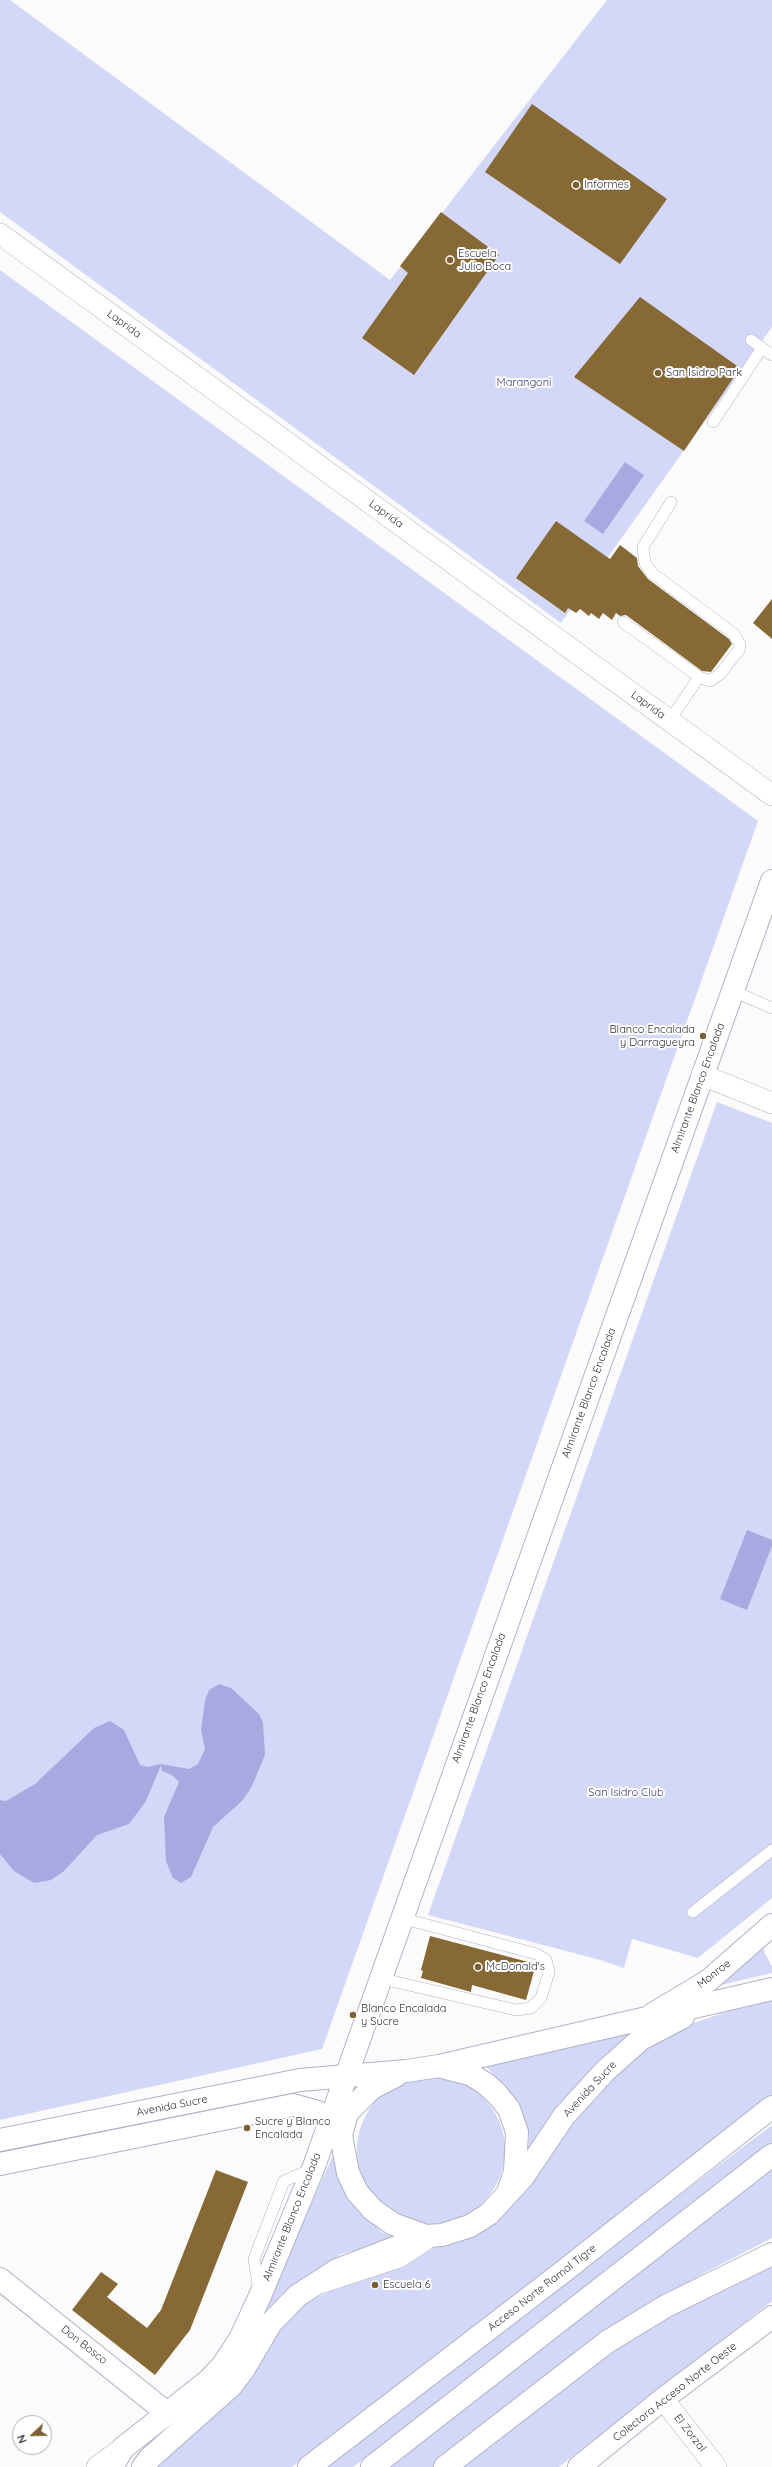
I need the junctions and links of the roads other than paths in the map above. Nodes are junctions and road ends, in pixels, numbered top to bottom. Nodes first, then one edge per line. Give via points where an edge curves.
1 (0, 234) edge
2 (751, 340) dead end
3 (762, 348) junction
4 (772, 355) edge
5 (713, 422) dead end
6 (672, 502) dead end
7 (623, 622) dead end
8 (699, 677) junction
9 (670, 720) junction
10 (772, 795) edge
11 (772, 881) edge
12 (733, 991) junction
13 (772, 1008) edge
14 (702, 1075) junction
15 (772, 1103) edge
16 (772, 1850) edge
17 (693, 1912) dead end
18 (401, 1918) junction
19 (772, 1925) edge
20 (379, 1978) junction
21 (772, 1988) edge
22 (718, 2003) junction
23 (650, 2015) junction
24 (439, 2066) junction
25 (406, 2072) junction
26 (344, 2077) junction
27 (772, 2107) edge
28 (338, 2124) junction
29 (0, 2140) edge
30 (772, 2155) edge
31 (0, 2164) edge
32 (508, 2193) junction
33 (434, 2235) junction
34 (772, 2254) edge
35 (0, 2279) edge
36 (772, 2317) edge
37 (663, 2399) junction
38 (167, 2412) junction
39 (123, 2448) junction
40 (98, 2467) edge
41 (112, 2467) edge
42 (143, 2467) edge
43 (309, 2467) edge
44 (372, 2467) edge
45 (445, 2467) edge
46 (579, 2467) edge
47 (716, 2467) edge

1 - 9 street, Laprida
2 - 3 lane
3 - 4 lane
3 - 5 lane
6 - 8 lane via 643,547 645,563 652,573 734,634 740,645 739,650 720,674 710,681
7 - 8 lane
8 - 9 lane
9 - 10 street, Laprida
11 - 12 main road, Almirante Blanco Encalada
12 - 13 lane
12 - 14 main road, Almirante Blanco Encalada
14 - 15 street
14 - 18 main road, Almirante Blanco Encalada
16 - 17 lane
18 - 20 main road, Almirante Blanco Encalada
18 - 20 lane via 537,1954 546,1960 549,1972 541,1998 531,2008 516,2010
19 - 23 main road, Monroe via 708,1981
20 - 26 main road, Almirante Blanco Encalada
21 - 22 main road, Avenida Sucre
22 - 23 main road, Avenida Sucre
22 - 32 main road, Avenida Sucre via 661,2027 641,2039 605,2071 564,2116 523,2177
23 - 24 main road, Avenida Sucre
24 - 25 main road, Avenida Sucre
24 - 32 main road via 470,2074 486,2084 509,2109 517,2132 515,2172
25 - 26 main road, Avenida Sucre
25 - 28 main road via 372,2088
26 - 28 main road, Almirante Blanco Encalada
26 - 29 main road, Avenida Sucre via 300,2080
27 - 43 main road, Acceso Norte Ramal Tigre
28 - 31 main road, Avenida Sucre via 318,2112 293,2105
28 - 33 main road via 348,2173 357,2192 373,2210 394,2224
28 - 38 main road, Almirante Blanco Encalada via 313,2169 240,2339 223,2365 208,2381
30 - 44 main road
32 - 33 main road, Avenida Sucre via 489,2214 470,2226
33 - 42 main road via 337,2270 297,2296 271,2323 244,2370 231,2386
34 - 45 main road via 666,2306 607,2342
35 - 38 main road, Don Bosco
36 - 37 main road, Colectora Acceso Norte Oeste
37 - 46 main road, Colectora Acceso Norte Oeste
37 - 47 street, El Zorzal
38 - 39 main road, Almirante Blanco Encalada
39 - 40 street
39 - 41 main road, Almirante Blanco Encalada

